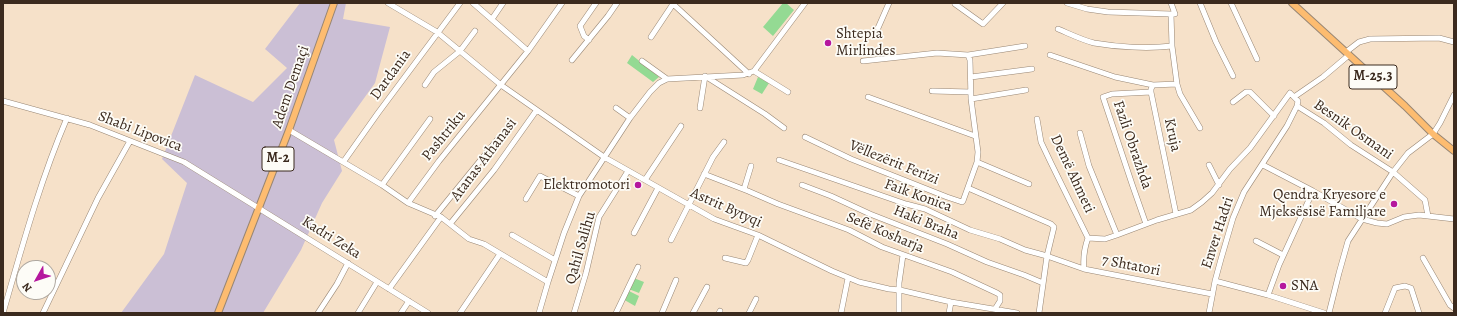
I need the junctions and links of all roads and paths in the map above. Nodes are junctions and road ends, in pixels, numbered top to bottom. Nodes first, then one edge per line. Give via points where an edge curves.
1 (334, 3) edge
2 (388, 3) edge
3 (460, 3) edge
4 (474, 3) edge
5 (503, 3) edge
6 (562, 3) edge
7 (596, 3) edge
8 (617, 3) edge
9 (804, 3) edge
10 (889, 3) edge
11 (1067, 3) edge
12 (1171, 3) edge
13 (1200, 3) edge
14 (1231, 3) edge
15 (1292, 3) edge
16 (672, 4) edge
17 (955, 4) dead end
18 (1000, 4) edge
19 (1171, 14) junction
20 (492, 19) junction
21 (878, 28) dead end
22 (1058, 29) dead end
23 (437, 32) junction
24 (475, 32) dead end
25 (651, 37) dead end
26 (589, 40) junction
27 (1454, 42) edge
28 (1025, 46) dead end
29 (1172, 46) junction
30 (460, 51) junction
31 (528, 51) junction
32 (1050, 54) dead end
33 (1347, 54) junction
34 (968, 55) junction
35 (1257, 59) dead end
36 (572, 60) dead end
37 (642, 61) dead end
38 (863, 61) dead end
39 (1032, 69) dead end
40 (752, 72) junction
41 (705, 76) junction
42 (1233, 76) dead end
43 (971, 77) junction
44 (667, 79) junction
45 (1177, 84) junction
46 (425, 85) dead end
47 (501, 85) junction
48 (1154, 85) junction
49 (1026, 90) dead end
50 (932, 91) dead end
51 (788, 92) dead end
52 (971, 92) junction
53 (1151, 92) junction
54 (1454, 95) edge
55 (1294, 96) junction
56 (868, 97) dead end
57 (971, 99) junction
58 (3, 101) edge
59 (1233, 102) dead end
60 (1297, 106) junction
61 (616, 108) dead end
62 (700, 108) dead end
63 (536, 111) junction
64 (1274, 116) junction
65 (67, 118) junction
66 (430, 118) dead end
67 (630, 118) junction
68 (1037, 119) dead end
69 (681, 126) dead end
70 (784, 128) dead end
71 (1200, 128) dead end
72 (289, 130) junction
73 (1080, 133) dead end
74 (1433, 134) junction
75 (975, 136) junction
76 (805, 137) dead end
77 (497, 140) dead end
78 (130, 141) junction
79 (724, 142) dead end
80 (1454, 151) edge
81 (604, 157) junction
82 (779, 160) dead end
83 (344, 161) junction
84 (977, 162) junction
85 (1209, 165) dead end
86 (1263, 165) junction
87 (751, 166) dead end
88 (628, 172) junction
89 (1393, 172) junction
90 (704, 174) junction
91 (645, 180) junction
92 (382, 184) junction
93 (1029, 184) dead end
94 (802, 185) dead end
95 (1219, 185) junction
96 (658, 188) junction
97 (968, 188) junction
98 (744, 189) junction
99 (1312, 190) junction
100 (578, 196) junction
101 (526, 199) dead end
102 (408, 203) junction
103 (689, 205) junction
104 (260, 208) junction
105 (1176, 214) junction
106 (1428, 216) junction
107 (438, 217) junction
108 (1362, 219) junction
109 (1454, 219) edge
110 (450, 224) junction
111 (1146, 224) junction
112 (634, 233) dead end
113 (512, 235) dead end
114 (758, 235) junction
115 (1117, 235) junction
116 (1088, 238) junction
117 (671, 240) dead end
118 (1256, 241) dead end
119 (500, 254) junction
120 (903, 255) junction
121 (1283, 255) junction
122 (1047, 256) junction
123 (725, 258) dead end
124 (1423, 258) dead end
125 (555, 260) junction
126 (348, 263) junction
127 (638, 267) dead end
128 (1084, 269) junction
129 (848, 278) junction
130 (676, 280) dead end
131 (1215, 281) junction
132 (377, 282) junction
133 (548, 282) junction
134 (1043, 283) junction
135 (707, 287) dead end
136 (389, 289) junction
137 (900, 290) junction
138 (1212, 294) junction
139 (1268, 295) junction
140 (756, 298) dead end
141 (409, 301) junction
142 (951, 302) junction
143 (1454, 308) edge
144 (999, 311) edge
145 (4, 313) edge
146 (43, 313) edge
147 (218, 313) edge
148 (318, 313) edge
149 (358, 313) edge
150 (401, 313) edge
151 (428, 313) edge
152 (460, 313) edge
153 (539, 313) edge
154 (574, 313) edge
155 (616, 313) edge
156 (662, 313) edge
157 (692, 313) edge
158 (749, 313) edge
159 (841, 313) edge
160 (899, 313) edge
161 (949, 313) edge
162 (1017, 313) edge
163 (1039, 313) edge
164 (1210, 313) edge
165 (1324, 313) edge
166 (1329, 313) edge
167 (1385, 313) edge
168 (1419, 313) edge

1 - 72 main road, Adem Demaçi / M-2
2 - 23 street, Astrit Bytyqi
3 - 23 street, Dardania
4 - 20 street
5 - 20 street
6 - 31 street, Pashtriku
7 - 26 street via 580,26 584,36
8 - 26 street
9 - 40 street
10 - 21 street
11 - 19 street via 1101,11
12 - 19 street, Kruja via 1175,14
13 - 42 street
14 - 35 street
15 - 33 main road, M-25.3
16 - 25 street
16 - 40 street
17 - 18 street via 983,24
19 - 29 street, Kruja
20 - 31 street
22 - 29 street via 1093,42 1136,47
23 - 30 street, Astrit Bytyqi
23 - 83 street, Dardania
24 - 30 street
26 - 36 street
27 - 33 street via 1439,38 1370,39 1360,42
28 - 34 street
29 - 45 street, Kruja
30 - 46 street via 434,72
30 - 47 street, Astrit Bytyqi
31 - 47 street, Pashtriku
32 - 48 street via 1115,77
33 - 55 street via 1323,77
33 - 74 main road, M-25.3
34 - 38 street via 937,53
34 - 43 street
37 - 44 street
39 - 43 street
40 - 41 street via 743,75
40 - 51 street
41 - 44 street
41 - 62 street
41 - 70 street
43 - 52 street
44 - 67 street via 650,92
45 - 48 street
45 - 71 street, Kruja
47 - 63 street, Astrit Bytyqi
47 - 102 street, Pashtriku via 439,160
48 - 53 street
49 - 57 street
50 - 52 street
52 - 57 street
53 - 105 street, Kruja
53 - 111 street, Fazli Obrazhda via 1112,94 1103,97
54 - 74 street
55 - 60 street via 1298,100
55 - 64 street via 1290,94
56 - 75 street
57 - 75 street
58 - 65 street, Shabi Lipovica
59 - 64 street via 1246,92 1250,92
60 - 86 street, Besnik Osmani
60 - 89 street, Besnik Osmani via 1324,123 1350,145
61 - 67 street
63 - 81 street, Astrit Bytyqi
63 - 110 street, Atanas Athanasi via 494,170
64 - 95 street
65 - 78 street, Shabi Lipovica
65 - 145 street via 24,238
66 - 92 street
67 - 81 street
68 - 116 street, Demë Ahmeti via 1044,149
69 - 91 street
72 - 83 street, Atanas Athanasi
72 - 104 main road, Adem Demaçi / M-2
73 - 115 street
74 - 80 main road, M-25.3
74 - 89 street via 1408,153
75 - 84 street
76 - 97 street, Vëllezërit Ferizi via 851,159 962,202
77 - 107 street
78 - 104 street, Shabi Lipovica via 184,162
78 - 146 street via 98,198
79 - 90 street via 712,157
81 - 88 street, Astrit Bytyqi
81 - 100 street
82 - 122 street, Faik Konica via 925,209 970,230
83 - 92 street, Atanas Athanasi
84 - 93 street
84 - 97 street
85 - 95 street
86 - 99 street
86 - 131 street, Enver Hadri via 1244,192
87 - 98 street
88 - 91 street, Astrit Bytyqi
88 - 154 street, Qahil Salihu via 600,217
89 - 106 street, Besnik Osmani via 1425,200
89 - 108 street
90 - 98 street, Sefë Kosharja
90 - 103 street
91 - 96 street, Astrit Bytyqi
92 - 102 street, Atanas Athanasi
94 - 134 street, Haki Braha
95 - 105 street via 1202,202 1190,210
96 - 103 street, Astrit Bytyqi
96 - 112 street
97 - 122 street via 1051,224 1054,227
98 - 120 street, Sefë Kosharja via 849,230
99 - 108 street
99 - 121 street
100 - 101 street via 540,176
100 - 125 street
102 - 107 street, Atanas Athanasi
103 - 114 street, Astrit Bytyqi via 714,219
103 - 117 street
104 - 126 street, Kadri Zeka
104 - 147 main road, Adem Demaçi / M-2
105 - 111 street
106 - 108 street via 1412,216 1387,224
106 - 109 street
107 - 110 street, Atanas Athanasi
107 - 136 street
108 - 166 street via 1348,241
110 - 119 street, Atanas Athanasi via 468,239 484,244
111 - 115 street
113 - 125 street
114 - 123 street via 746,263
114 - 129 street, Astrit Bytyqi
115 - 116 street
116 - 128 street via 1083,260
118 - 121 street
119 - 133 street, Atanas Athanasi
119 - 152 street
120 - 137 street
120 - 144 street, Sefë Kosharja via 952,272 997,293 1000,295
121 - 139 street
122 - 128 street, 7 Shtatori
122 - 134 street
124 - 143 street
125 - 133 street
126 - 132 street, Kadri Zeka
126 - 148 street via 338,284
127 - 155 street
128 - 138 street, 7 Shtatori
129 - 137 street, Astrit Bytyqi
129 - 159 street
130 - 156 street
131 - 138 street, Enver Hadri
131 - 139 street
132 - 136 street, Kadri Zeka
132 - 149 street
133 - 153 street
134 - 163 street
135 - 157 street
136 - 141 street, Kadri Zeka
137 - 142 street, Astrit Bytyqi
137 - 160 street
138 - 164 street, Enver Hadri
139 - 165 street
140 - 158 street
141 - 150 street
141 - 151 street, Kadri Zeka
142 - 144 street, Astrit Bytyqi
142 - 161 street
144 - 162 street, Astrit Bytyqi
167 - 168 street via 1395,288 1405,286 1411,288

